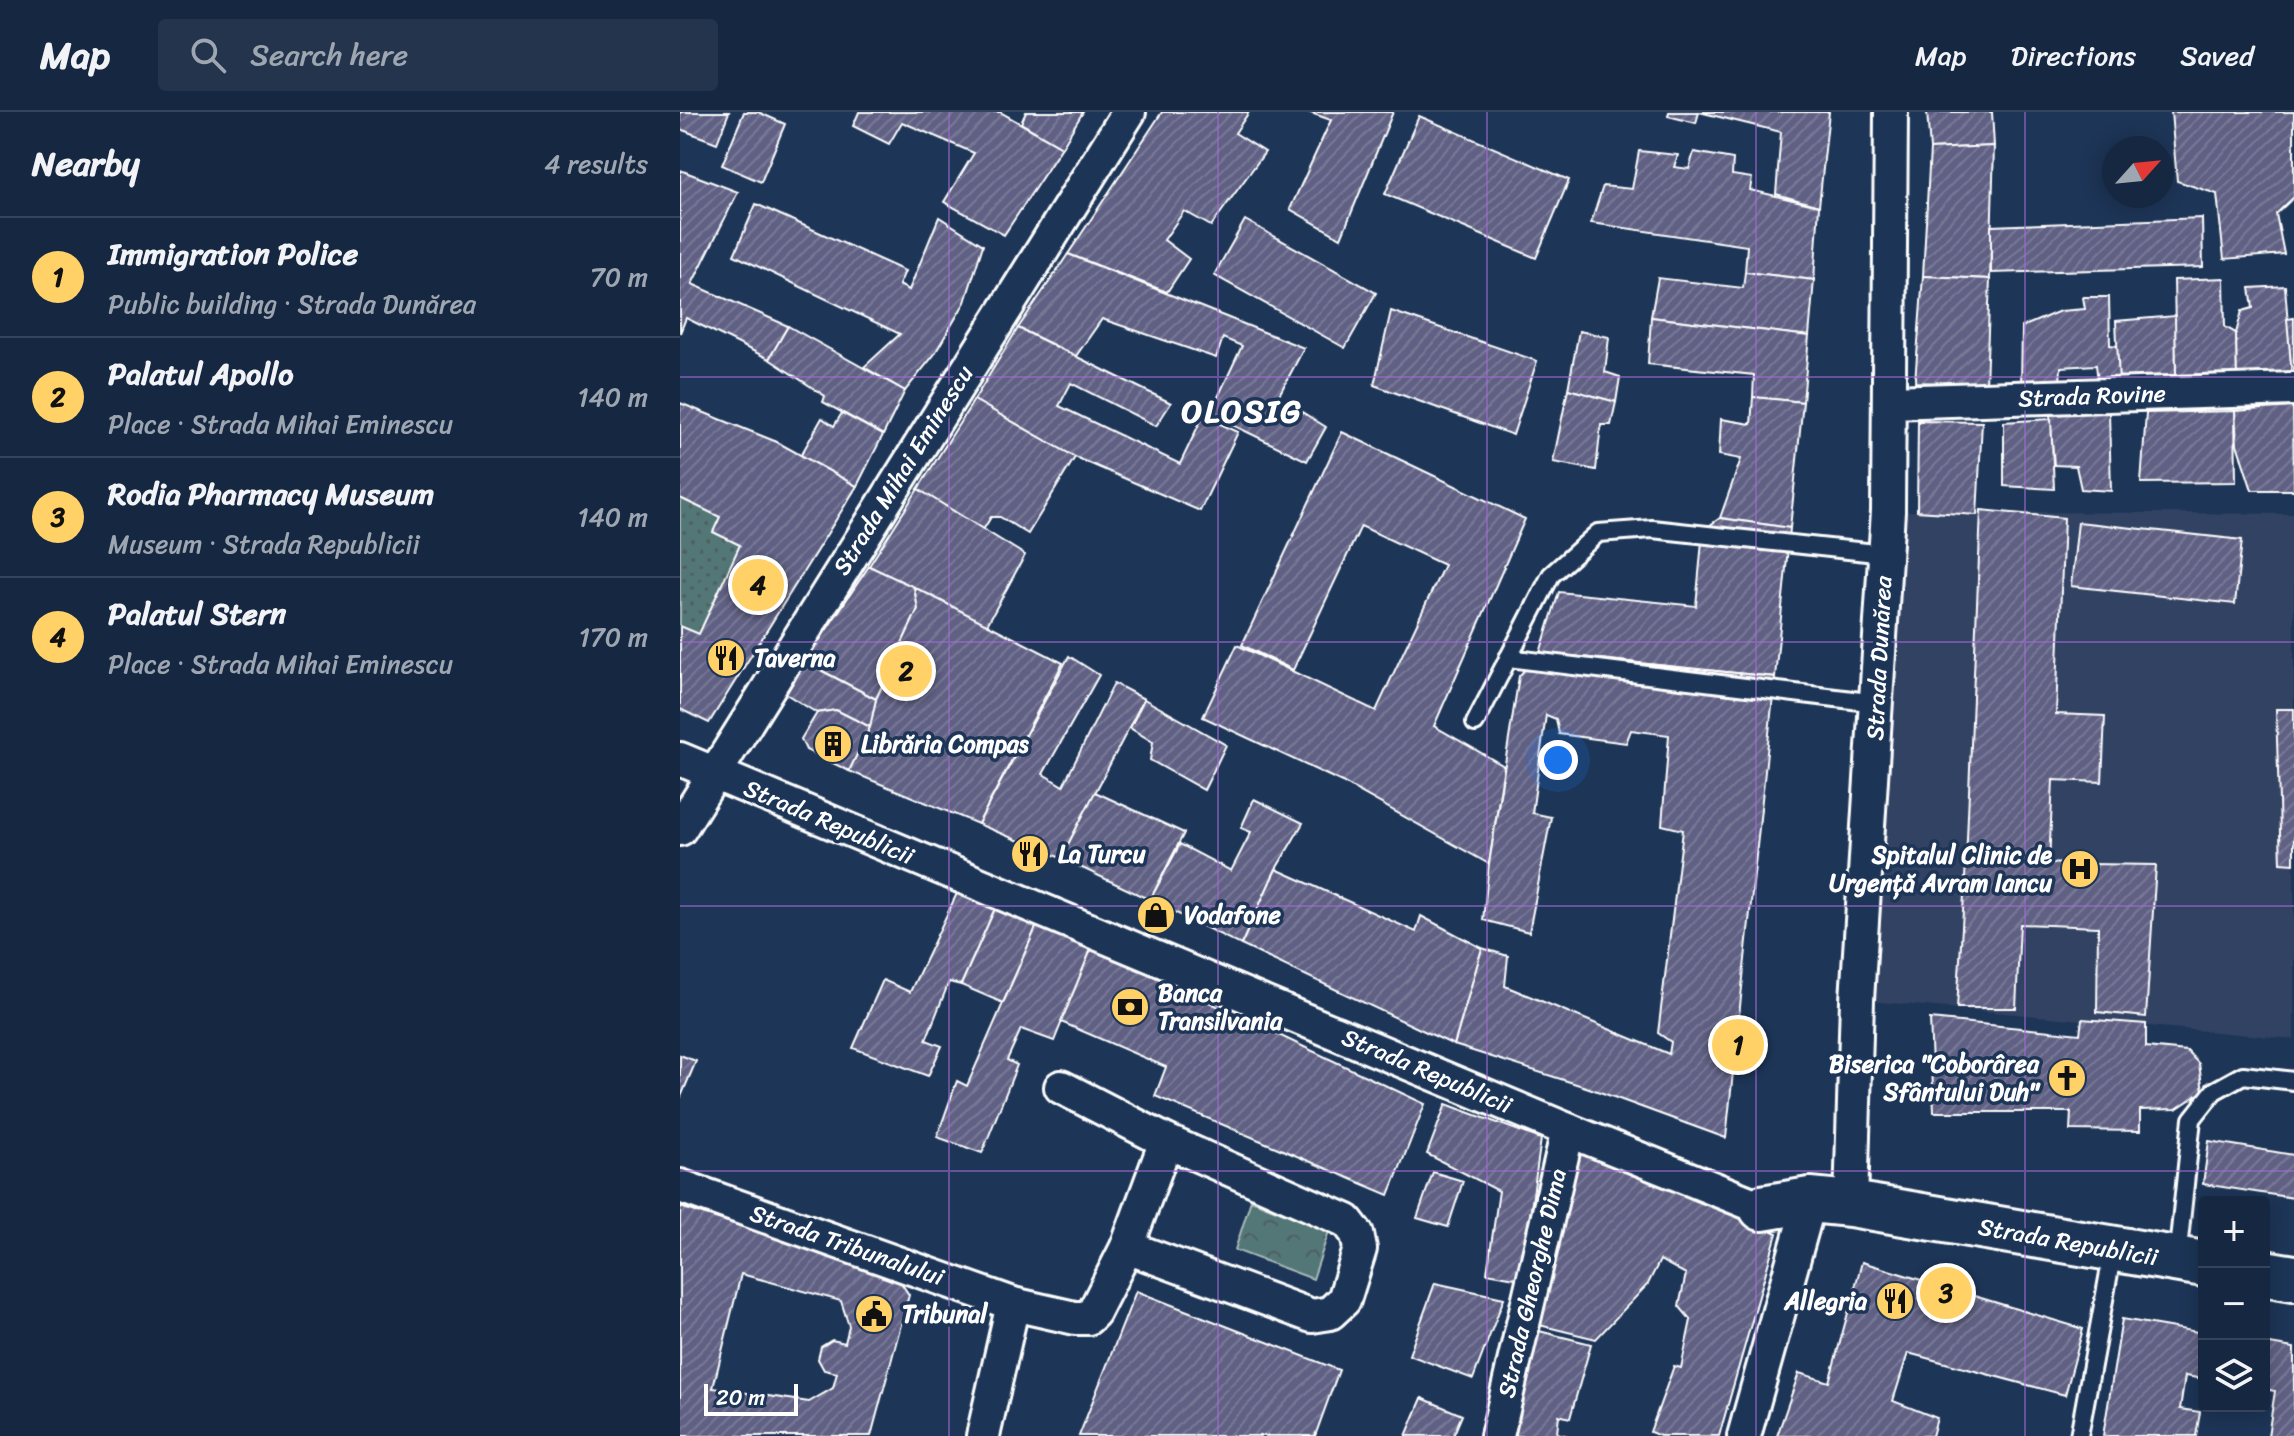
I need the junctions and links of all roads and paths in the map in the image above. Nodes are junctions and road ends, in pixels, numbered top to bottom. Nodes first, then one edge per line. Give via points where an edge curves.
1 (1129, 112) edge
2 (1891, 112) edge
3 (2294, 389) edge
4 (1890, 402) junction
5 (1885, 554) junction
6 (1508, 658) junction
7 (1877, 703) junction
8 (1475, 723) dead end
9 (680, 759) edge
10 (714, 774) junction
11 (680, 829) edge
12 (2294, 1081) edge
13 (1061, 1087) dead end
14 (1568, 1130) junction
15 (1166, 1141) junction
16 (680, 1186) edge
17 (1830, 1202) junction
18 (1762, 1208) joint
19 (1127, 1247) junction
20 (2113, 1250) junction
21 (2191, 1262) edge
22 (2270, 1274) edge
23 (2294, 1278) edge
24 (1013, 1304) junction
25 (983, 1436) edge
26 (1497, 1436) edge
27 (1744, 1436) edge
28 (2079, 1436) edge

1 - 10 street, Strada Mihai Eminescu
2 - 4 street, Strada Dunărea
3 - 4 street, Strada Rovine
4 - 5 street, Strada Dunărea
5 - 6 lane via 1652,529 1598,533 1551,575
5 - 7 street, Strada Dunărea
6 - 7 lane
6 - 8 lane
7 - 17 street, Strada Dunărea via 1857,1000
9 - 10 street, Strada Republicii
10 - 11 street, Strada Mihai Eminescu
10 - 14 street, Strada Republicii
12 - 21 lane via 2243,1075 2214,1091 2192,1119
13 - 15 street
14 - 18 street, Strada Republicii
14 - 26 street, Strada Gheorghe Dima
15 - 19 street
15 - 19 street via 1347,1221 1360,1249 1344,1300 1330,1313 1312,1316
16 - 24 street, Strada Tribunalului
17 - 18 street, Strada Republicii
17 - 20 street, Strada Republicii
17 - 27 street, Strada Dunărea
19 - 24 street, Strada Tribunalului via 1088,1318
20 - 21 street, Strada Republicii
20 - 28 lane
22 - 23 street
24 - 25 street

